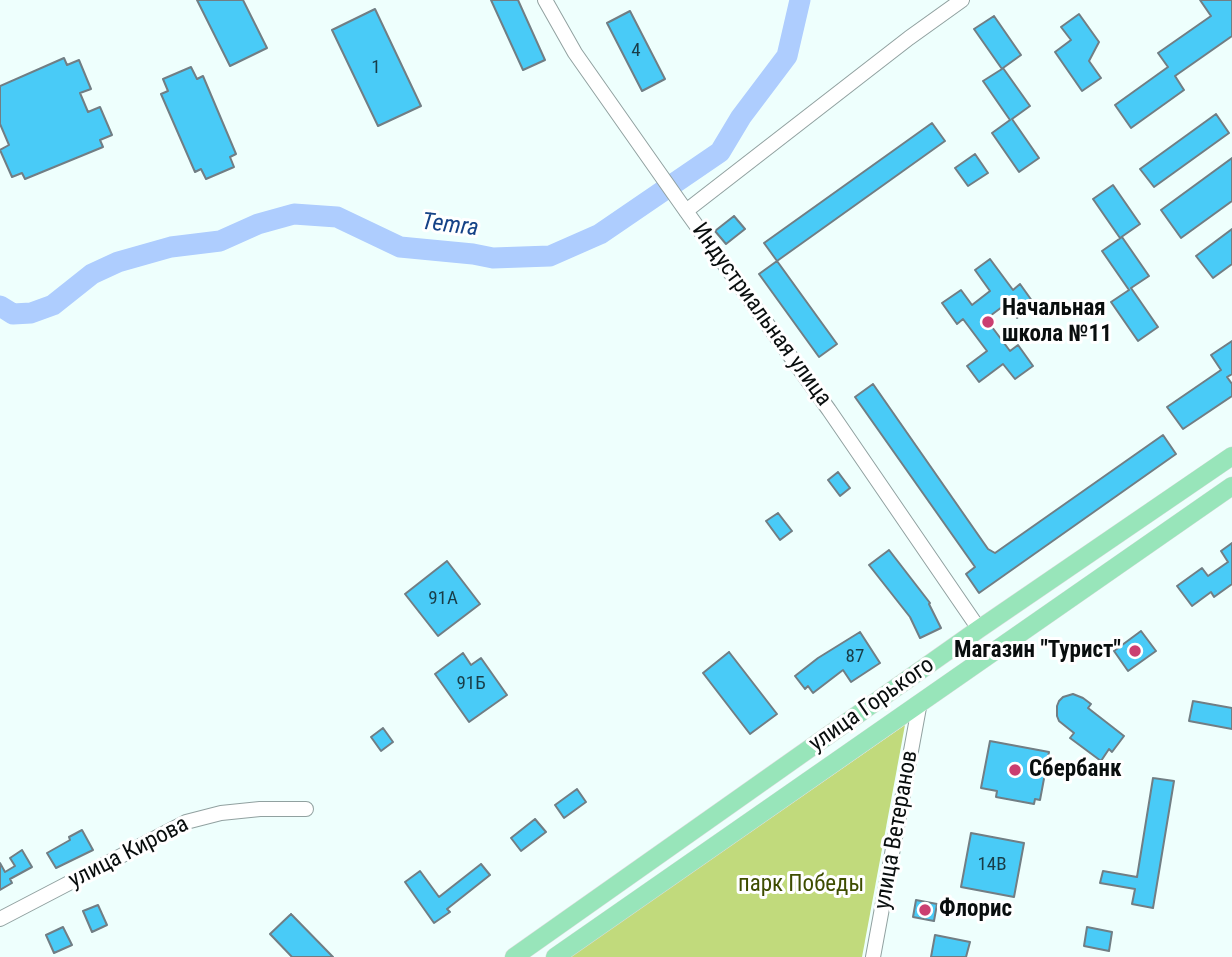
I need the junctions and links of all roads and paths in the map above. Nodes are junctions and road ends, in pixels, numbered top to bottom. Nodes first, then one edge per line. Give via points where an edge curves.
1 (545, 0) edge
2 (962, 0) edge
3 (685, 211) junction
4 (1232, 456) edge
5 (1232, 486) edge
6 (979, 629) junction
7 (994, 651) junction
8 (920, 702) junction
9 (306, 809) dead end
10 (0, 919) edge
11 (514, 957) edge
12 (555, 957) edge
13 (873, 957) edge

1 - 3 street, Индустриальная улица via 575,53
2 - 3 street
3 - 6 street, Индустриальная улица
4 - 6 main road, улица Горького
5 - 7 main road, улица Горького
6 - 7 main road
6 - 11 main road, улица Горького
7 - 8 main road, улица Горького
8 - 12 main road, улица Горького
8 - 13 street, улица Ветеранов
9 - 10 street, улица Кирова via 221,813 186,822

